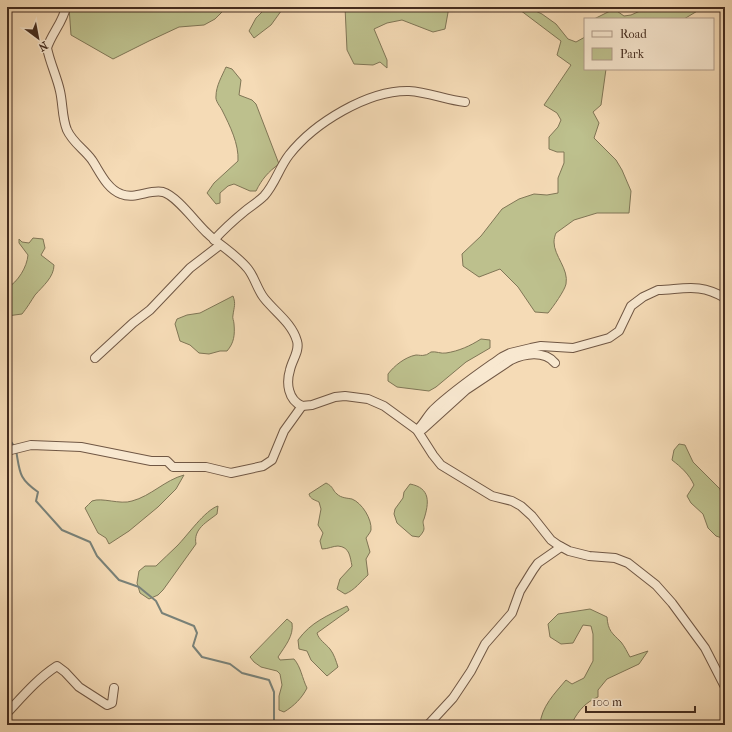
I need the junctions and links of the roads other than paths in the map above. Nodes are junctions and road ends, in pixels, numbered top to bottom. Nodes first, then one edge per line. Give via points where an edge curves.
1 (66, 7) edge
2 (466, 102) dead end
3 (217, 242) junction
4 (725, 298) edge
5 (95, 358) dead end
6 (555, 363) dead end
7 (302, 406) junction
8 (418, 431) junction
9 (13, 450) edge
10 (561, 547) junction
11 (725, 687) edge
12 (114, 688) dead end
13 (7, 713) edge
14 (428, 725) edge

1 - 3 street via 63,19 47,48 61,93 65,124 71,138 116,192 126,196 155,191 168,194
2 - 3 street via 417,92 399,92 361,102 341,112 302,140 289,155 272,186 232,222
3 - 5 street via 150,310
3 - 7 street via 247,268 264,297 294,333 298,348 290,369 288,385 293,400
4 - 8 street via 697,287 658,290 631,306 619,331 609,338 573,348 541,346 510,353 449,396 432,411
6 - 8 street via 547,357 537,355 511,360 466,390
7 - 8 street via 340,396 368,399 384,406
7 - 9 street via 284,431 272,460 263,466 231,473 206,467 173,467 167,461 151,461 81,447 31,445
8 - 10 street via 441,465 492,496 521,506 551,540
10 - 11 street via 589,556 621,560 642,573 665,594 688,624 705,648
10 - 14 street via 538,563 520,591 512,612 485,644 453,698
12 - 13 street via 112,703 107,705 78,687 57,666

